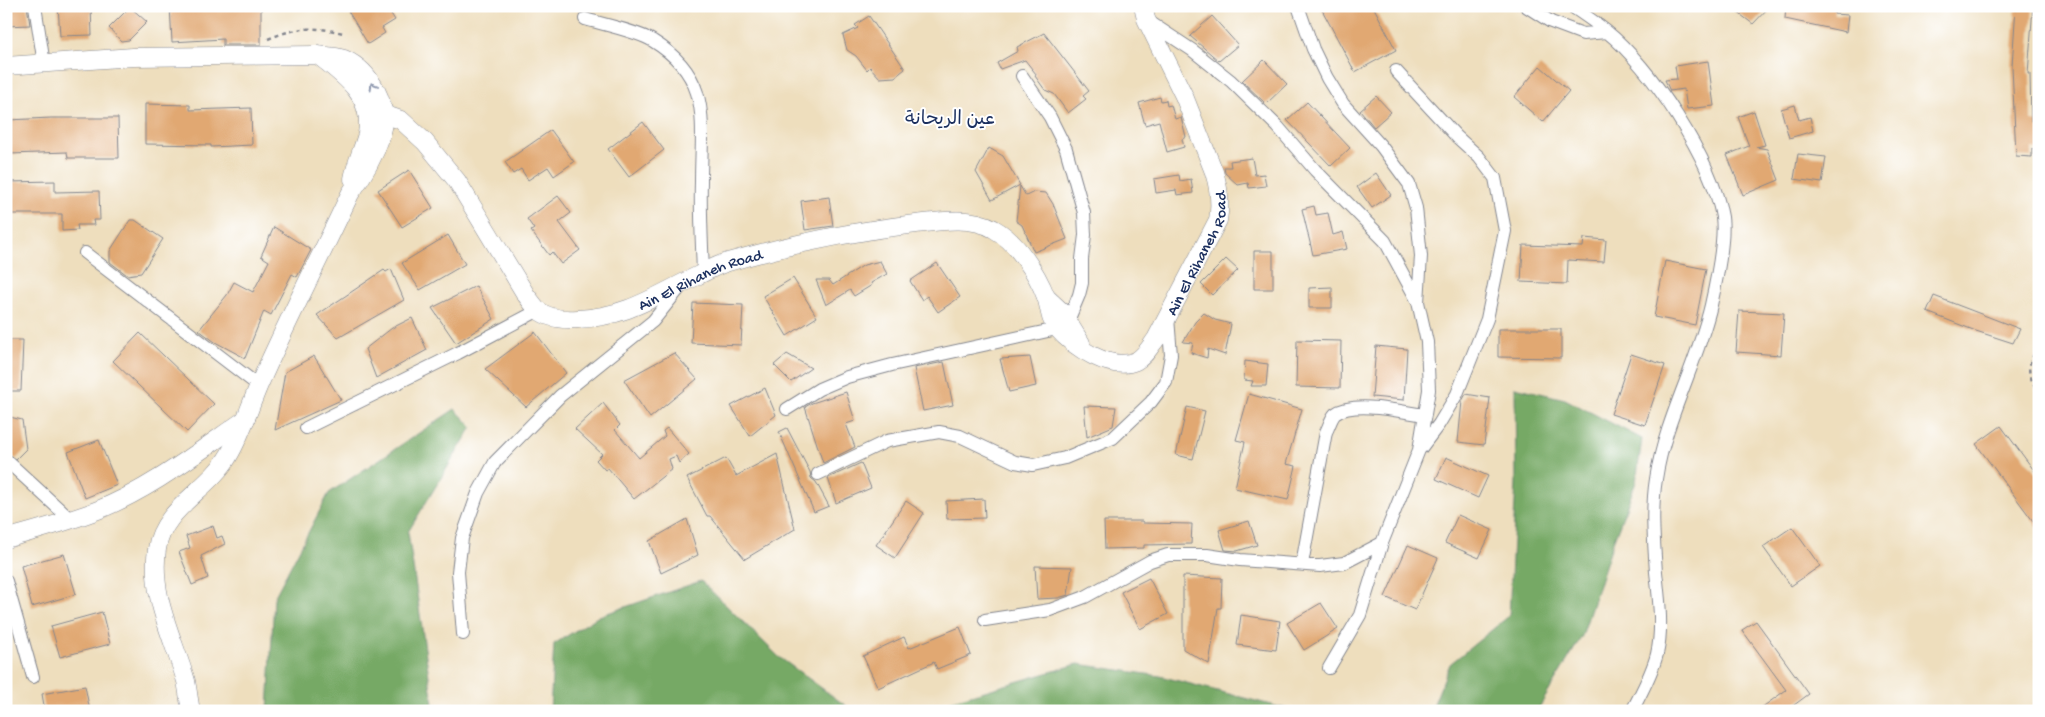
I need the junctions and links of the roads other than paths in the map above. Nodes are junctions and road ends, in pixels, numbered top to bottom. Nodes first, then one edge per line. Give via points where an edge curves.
1 (35, 6) edge
2 (1298, 6) edge
3 (1526, 6) edge
4 (1571, 6) edge
5 (1144, 13) edge
6 (585, 19) dead end
7 (1607, 32) junction
8 (44, 64) junction
9 (6, 66) edge
10 (1396, 71) dead end
11 (1022, 76) dead end
12 (375, 114) junction
13 (415, 132) junction
14 (375, 134) junction
15 (85, 253) dead end
16 (703, 273) junction
17 (686, 282) junction
18 (1418, 302) junction
19 (539, 310) junction
20 (1168, 315) junction
21 (1059, 320) junction
22 (259, 386) junction
23 (787, 409) dead end
24 (1426, 415) junction
25 (246, 419) junction
26 (306, 428) dead end
27 (1419, 450) junction
28 (6, 460) edge
29 (818, 474) dead end
30 (71, 520) junction
31 (6, 539) edge
32 (1382, 543) junction
33 (1302, 564) junction
34 (6, 581) edge
35 (984, 620) dead end
36 (463, 634) dead end
37 (1329, 668) dead end
38 (32, 677) dead end
39 (191, 711) edge
40 (1632, 711) edge

1 - 8 street
2 - 18 street via 1313,50 1339,97 1408,184 1416,208 1420,248
3 - 7 street via 1551,22 1582,34
4 - 7 street
5 - 18 street via 1231,81 1278,127 1385,241
5 - 20 street, Ain El Rihaneh Road via 1184,96 1214,172 1220,208 1218,220
6 - 16 street via 652,39 673,55 690,76 700,101 704,128 701,180
7 - 40 street via 1662,93 1678,118 1697,150 1722,217 1720,254 1711,306 1664,443 1656,479 1653,513 1660,609 1657,653
8 - 9 street
8 - 12 street via 133,57 317,54 343,59 363,71 375,87
10 - 27 street via 1495,178 1505,231 1487,319 1457,394
11 - 21 street via 1050,117 1066,149 1084,213 1079,295
12 - 13 street, Ain El Rihaneh Road via 401,120
12 - 14 street
13 - 14 street via 398,136
13 - 19 street, Ain El Rihaneh Road via 457,181 526,295
14 - 22 street via 356,168 350,194
15 - 22 street
16 - 17 street, Ain El Rihaneh Road
16 - 21 street, Ain El Rihaneh Road via 725,263 848,236 943,221 972,222 994,228 1006,238 1032,268
17 - 19 street, Ain El Rihaneh Road via 634,308 591,319 566,320
17 - 36 street via 653,321 560,396 495,462 478,493 462,538 458,572
18 - 24 street via 1427,342 1429,390
19 - 26 street
20 - 21 street, Ain El Rihaneh Road via 1147,353 1124,364 1086,352
20 - 29 street via 1171,356 1166,382 1151,402 1113,438 1065,458 1032,465 1015,462 960,436 939,432 887,441
21 - 23 street via 1037,333 847,377 819,389
22 - 25 street
24 - 27 street
24 - 33 street via 1364,407 1349,408 1334,415 1326,432
25 - 30 street via 125,498
25 - 39 street via 217,473 162,530 157,548 155,570 159,602 186,682
27 - 32 street
28 - 30 street
30 - 31 street
32 - 33 street via 1344,563
32 - 37 street via 1360,615
33 - 35 street via 1207,555 1168,555 1143,564 1085,597 1050,610
34 - 38 street

